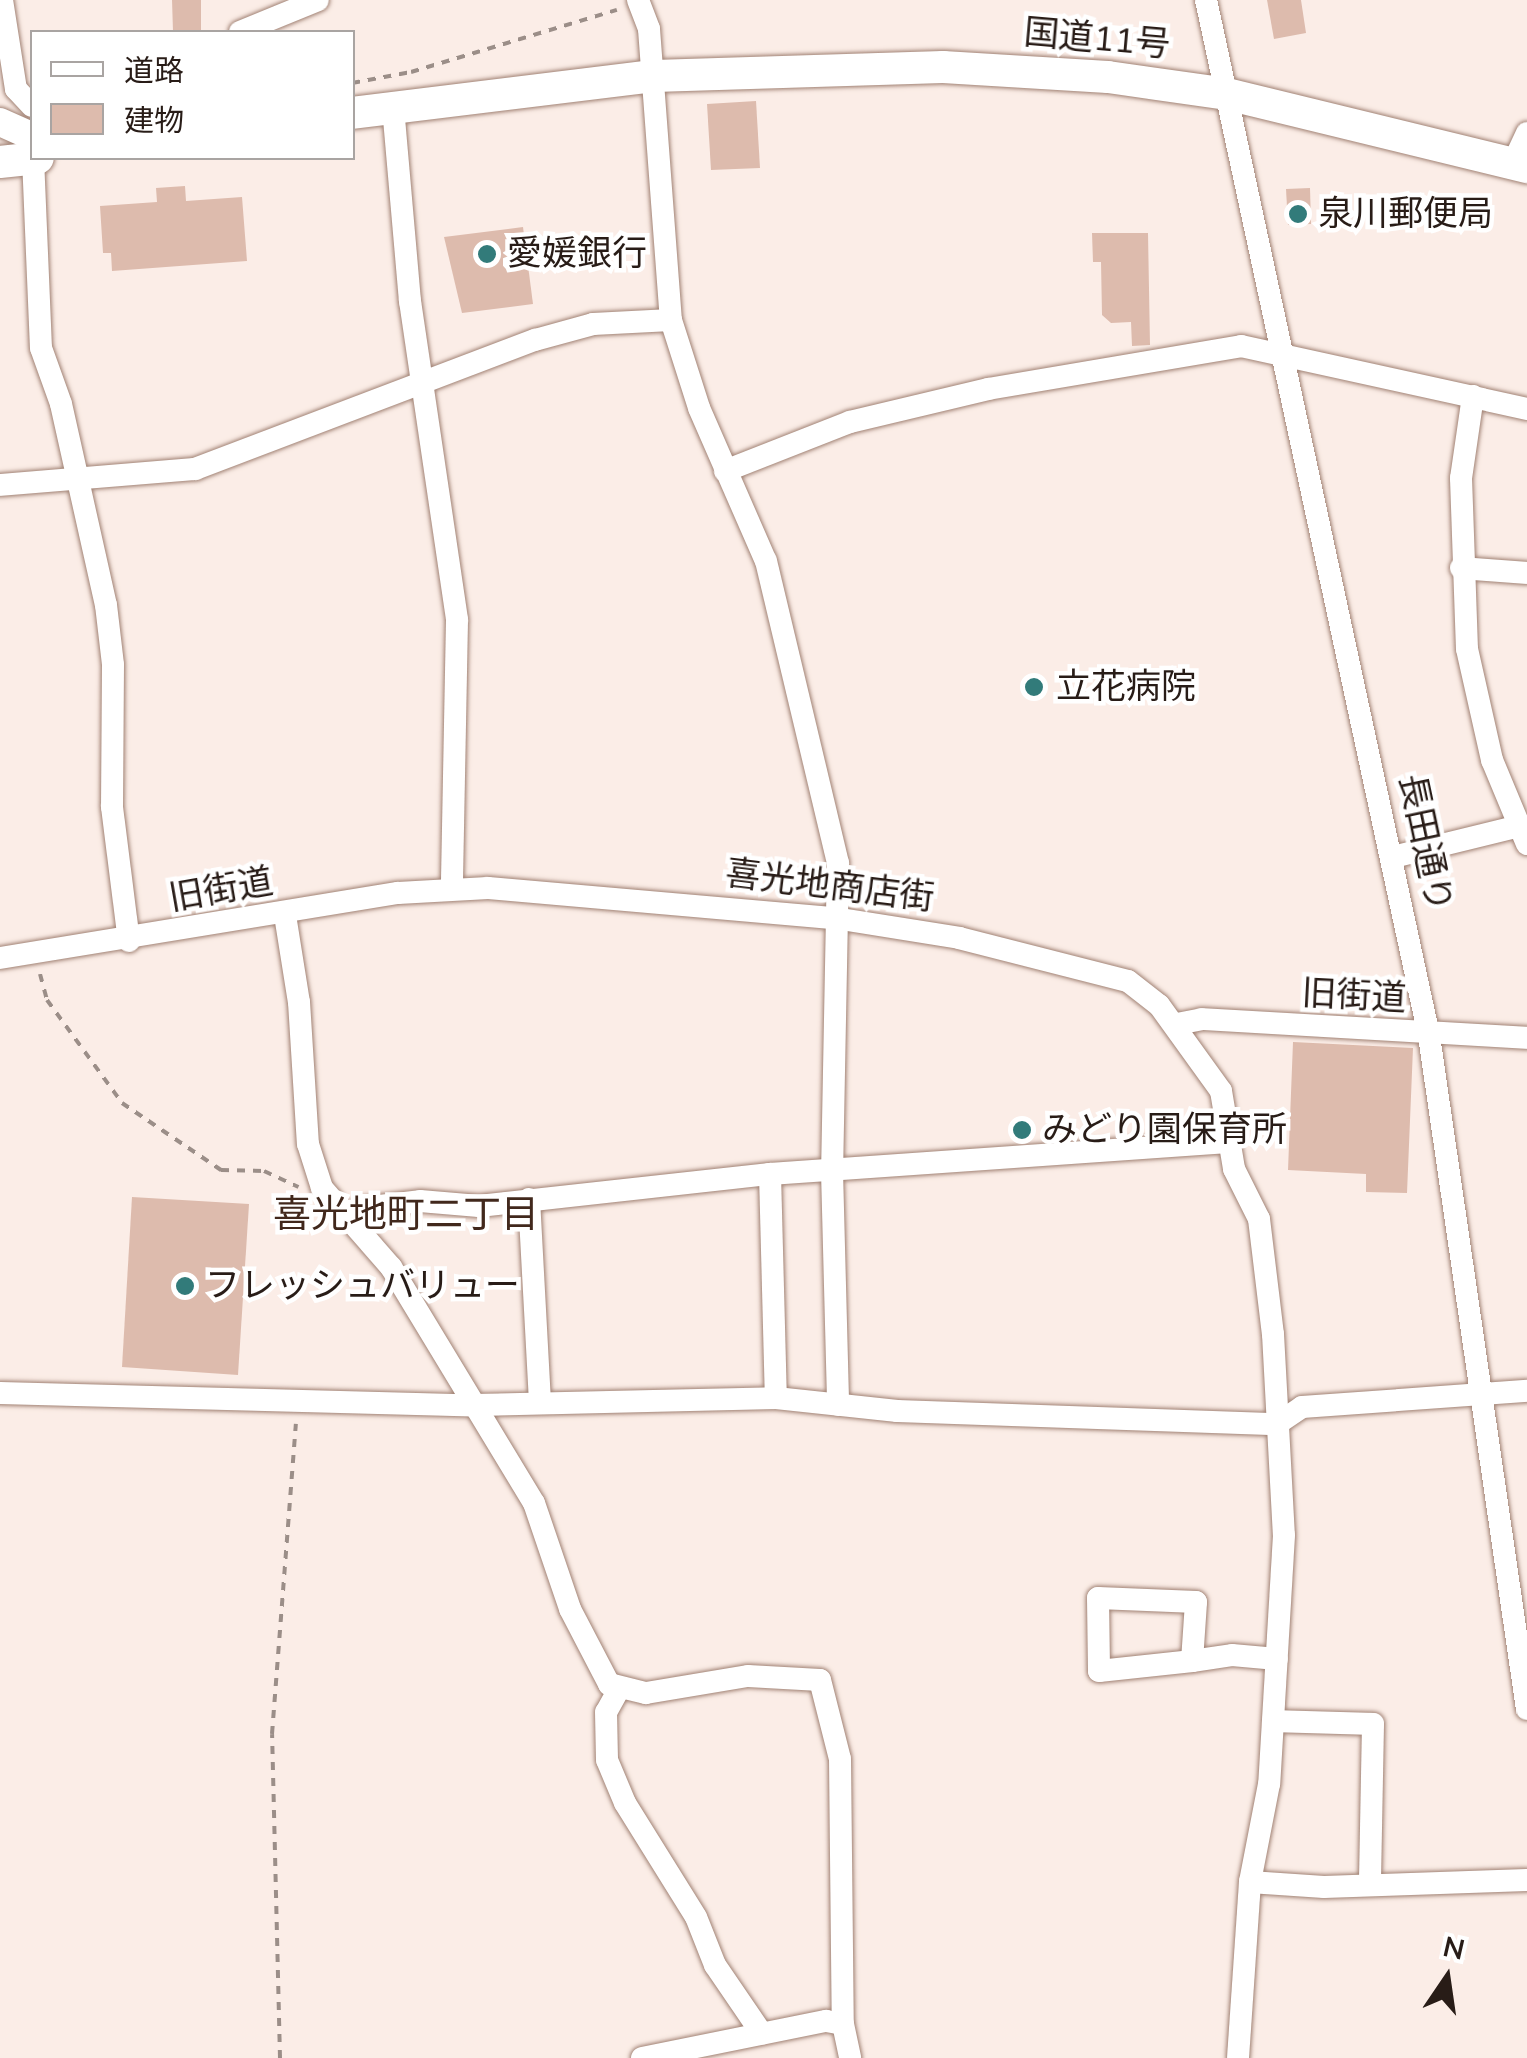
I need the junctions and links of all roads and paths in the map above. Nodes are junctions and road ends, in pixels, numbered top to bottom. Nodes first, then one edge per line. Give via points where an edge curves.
1 (2, 0) edge
2 (318, 0) edge
3 (1206, 0) edge
4 (639, 2) edge
5 (245, 30) edge
6 (654, 76) junction
7 (355, 82) edge
8 (1227, 94) junction
9 (30, 104) edge
10 (393, 108) junction
11 (355, 113) edge
12 (0, 122) edge
13 (1527, 133) edge
14 (30, 135) edge
15 (30, 159) edge
16 (36, 160) edge
17 (0, 162) edge
18 (1520, 165) edge
19 (672, 320) junction
20 (1281, 355) junction
21 (423, 386) junction
22 (1473, 396) junction
23 (1527, 409) edge
24 (724, 471) junction
25 (76, 481) junction
26 (0, 485) edge
27 (1460, 568) junction
28 (1527, 573) edge
29 (1521, 835) edge
30 (1393, 858) junction
31 (452, 888) junction
32 (285, 915) junction
33 (841, 919) junction
34 (129, 941) junction
35 (36, 953) junction
36 (0, 958) edge
37 (1177, 1024) junction
38 (1429, 1036) junction
39 (1527, 1038) edge
40 (1228, 1142) junction
41 (832, 1171) junction
42 (770, 1174) junction
43 (322, 1188) junction
44 (529, 1199) junction
45 (353, 1219) junction
46 (1527, 1391) edge
47 (0, 1393) edge
48 (1481, 1395) junction
49 (776, 1398) junction
50 (298, 1401) junction
51 (540, 1402) junction
52 (473, 1405) junction
53 (838, 1405) junction
54 (1277, 1424) junction
55 (1277, 1659) junction
56 (1192, 1661) junction
57 (620, 1689) junction
58 (1527, 1709) edge
59 (1273, 1722) junction
60 (1527, 1880) edge
61 (1250, 1882) junction
62 (1370, 1883) junction
63 (843, 2024) junction
64 (762, 2034) junction
65 (280, 2058) edge
66 (642, 2058) edge
67 (850, 2058) edge
68 (1238, 2058) edge

1 - 9 street via 16,88
2 - 5 street
3 - 8 street, 長田通り
4 - 6 street
4 - 7 path via 411,72
6 - 8 highway, 国道11号 via 943,67 1108,76
6 - 10 highway, 国道11号
6 - 19 street
8 - 18 highway, 国道11号
8 - 20 street, 長田通り
10 - 11 highway, 国道11号
10 - 21 street
12 - 14 main road
13 - 18 street
15 - 17 highway
16 - 25 street via 41,348 61,404
19 - 21 street via 593,324
19 - 24 street
20 - 22 street
20 - 24 street via 1241,346 988,389 850,422
20 - 30 street, 長田通り
21 - 25 street via 195,469
21 - 31 street via 457,620
22 - 23 street
22 - 27 street via 1461,478
24 - 33 street via 766,561 788,638 838,862
25 - 26 street
25 - 34 street via 113,665 112,806
27 - 28 street
27 - 29 street via 1467,649
29 - 30 street
30 - 38 street, 長田通り
31 - 32 street, 旧街道
31 - 33 street, 喜光地商店街
32 - 34 street, 旧街道
32 - 43 street via 299,1002 308,1144
33 - 37 street, 喜光地商店街 via 959,938 1128,980
33 - 41 street
34 - 35 street, 旧街道
35 - 36 street, 旧街道
35 - 43 path via 47,1000 122,1103 221,1170 248,1168 311,1191
37 - 38 street, 旧街道 via 1202,1020
37 - 40 street, 喜光地商店街 via 1220,1092
38 - 39 street, 旧街道
38 - 48 street, 長田通り
40 - 41 street
40 - 54 street, 喜光地商店街 via 1259,1218
41 - 42 street
41 - 53 street
42 - 44 street
42 - 49 street
43 - 45 street
44 - 45 street via 479,1206 420,1201 363,1208
44 - 51 street
45 - 52 street via 391,1267
46 - 48 street
47 - 50 street
48 - 54 street via 1302,1408
48 - 58 street, 長田通り
49 - 51 street
49 - 53 street
50 - 52 street
50 - 65 path via 272,1734
51 - 52 street
52 - 57 street via 534,1503 570,1609 609,1684
53 - 54 street
54 - 55 street, 喜光地商店街 via 1284,1536
55 - 56 street
55 - 59 street, 喜光地商店街
56 - 56 street via 1099,1671 1098,1598 1196,1602
57 - 63 street via 646,1693 748,1676 820,1680 840,1758
57 - 64 street via 606,1712 607,1760 625,1804 696,1917 715,1965
59 - 61 street, 喜光地商店街 via 1264,1833
59 - 62 street via 1373,1724
60 - 62 street
61 - 62 street
61 - 68 street, 喜光地商店街
63 - 64 street
63 - 67 street
64 - 66 street

